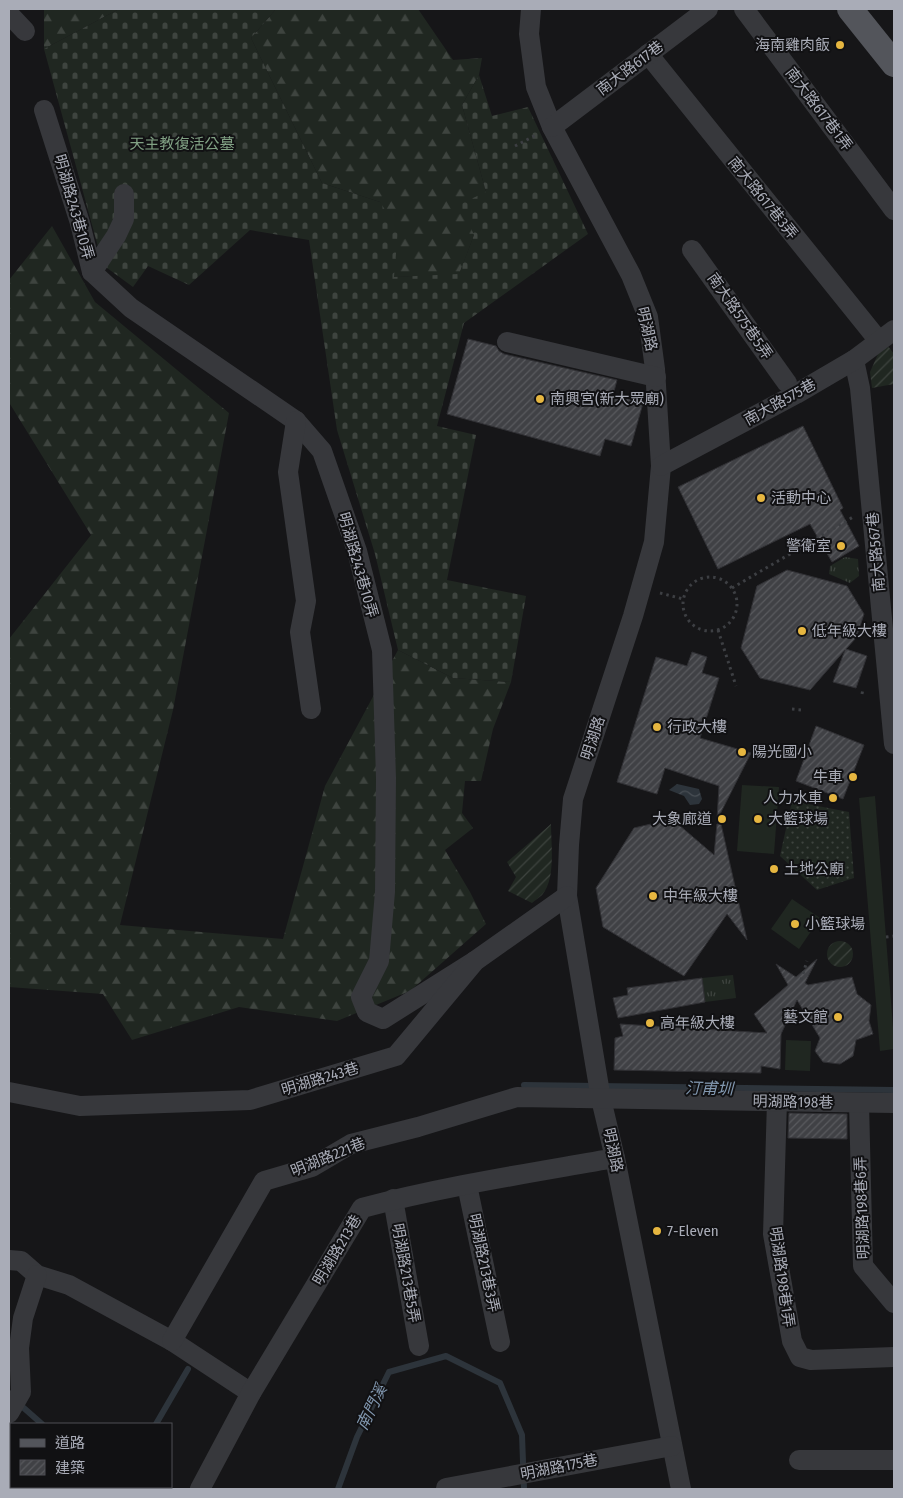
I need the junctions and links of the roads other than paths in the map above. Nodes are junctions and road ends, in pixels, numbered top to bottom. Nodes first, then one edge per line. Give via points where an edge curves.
1 (531, 9) edge
2 (708, 9) edge
3 (744, 9) edge
4 (851, 9) edge
5 (9, 14) edge
6 (25, 32) dead end
7 (648, 54) junction
8 (894, 64) edge
9 (44, 110) dead end
10 (552, 127) junction
11 (124, 194) dead end
12 (894, 210) edge
13 (692, 250) dead end
14 (92, 272) junction
15 (886, 336) edge
16 (507, 342) dead end
17 (854, 360) junction
18 (656, 378) junction
19 (787, 383) dead end
20 (296, 421) junction
21 (661, 466) junction
22 (311, 709) dead end
23 (894, 744) edge
24 (567, 896) junction
25 (475, 961) junction
26 (9, 1092) edge
27 (601, 1099) junction
28 (777, 1101) junction
29 (859, 1103) junction
30 (894, 1103) edge
31 (615, 1158) junction
32 (467, 1184) junction
33 (393, 1199) junction
34 (9, 1260) edge
35 (36, 1275) junction
36 (894, 1303) edge
37 (172, 1340) junction
38 (500, 1342) dead end
39 (419, 1346) dead end
40 (894, 1357) edge
41 (251, 1393) junction
42 (9, 1413) edge
43 (672, 1446) junction
44 (799, 1460) dead end
45 (894, 1460) edge
46 (200, 1489) edge
47 (446, 1489) edge
48 (682, 1489) edge

1 - 10 street, 明湖路 via 529,34 536,87
2 - 7 street, 南大路617巷
3 - 12 street, 南大路617巷1弄
4 - 8 main road
5 - 6 street
7 - 10 street, 南大路617巷
7 - 15 street, 南大路617巷3弄
9 - 14 street, 明湖路243巷10弄
10 - 18 street, 明湖路 via 631,275 648,317
11 - 14 street via 124,219
13 - 19 street, 南大路575巷5弄
14 - 20 street, 明湖路243巷10弄 via 131,308
15 - 17 street, 南大路575巷
16 - 18 street
17 - 21 street, 南大路575巷
17 - 23 street, 南大路567巷 via 860,388
18 - 21 street, 明湖路
20 - 22 street via 288,472 306,601 300,632
20 - 25 street, 明湖路243巷10弄 via 322,451 357,551 382,650 385,892 379,961 361,997 367,1012 384,1019
21 - 24 street, 明湖路 via 654,542 573,799
24 - 25 street, 明湖路243巷
24 - 27 street, 明湖路
25 - 26 street, 明湖路243巷 via 396,1056 250,1100 80,1106
27 - 28 street, 明湖路198巷
27 - 31 street, 明湖路
27 - 37 street, 明湖路221巷 via 517,1097 351,1144 312,1167 264,1181
28 - 29 street, 明湖路198巷
28 - 40 street, 明湖路198巷1弄 via 773,1234 792,1341 800,1357 811,1360
29 - 30 street, 明湖路198巷
29 - 36 street, 明湖路198巷6弄 via 862,1266
31 - 32 street, 明湖路213巷
31 - 43 street, 明湖路
32 - 33 street, 明湖路213巷
32 - 38 street, 明湖路213巷3弄
33 - 39 street, 明湖路213巷5弄
33 - 41 street, 明湖路213巷 via 362,1208
34 - 35 street via 21,1261
35 - 37 street via 69,1285
35 - 42 street via 23,1318 19,1348 21,1392
37 - 41 street
41 - 46 street, 明湖路213巷
43 - 47 street, 明湖路175巷
43 - 48 street, 明湖路
44 - 45 street

